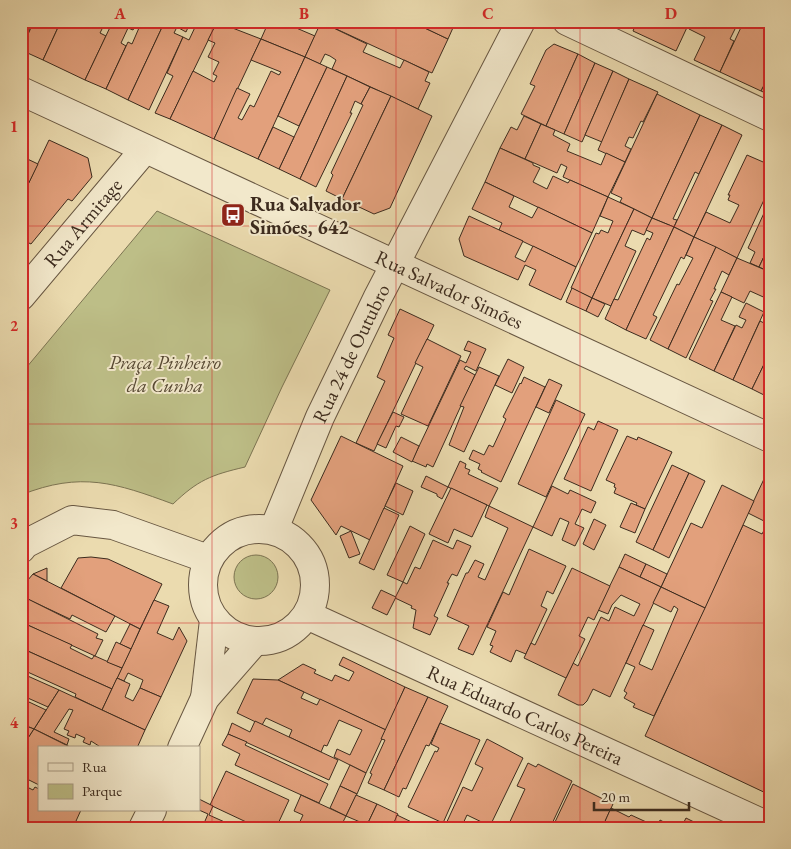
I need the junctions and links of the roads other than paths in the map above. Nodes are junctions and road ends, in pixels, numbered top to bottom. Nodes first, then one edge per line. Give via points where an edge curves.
1 (521, 21) edge
2 (567, 21) edge
3 (21, 91) edge
4 (770, 117) edge
5 (145, 149) junction
6 (396, 264) junction
7 (21, 296) edge
8 (770, 438) edge
9 (274, 529) junction
10 (21, 549) edge
11 (208, 559) junction
12 (308, 615) junction
13 (214, 620) junction
14 (254, 642) junction
15 (205, 698) junction
16 (183, 746) edge
17 (151, 812) edge
18 (770, 827) edge
19 (144, 828) edge

1 - 6 street, Rua 24 de Outubro
2 - 4 street
3 - 5 street, Rua Salvador Simões
5 - 6 street, Rua Salvador Simões
5 - 7 street, Rua Armitage
6 - 8 street, Rua Salvador Simões
6 - 9 street, Rua 24 de Outubro via 320,417
9 - 11 street via 236,532
9 - 12 street via 298,542 312,564 316,590
10 - 11 street via 72,520 113,525
11 - 13 street via 202,580 204,601
12 - 14 street via 294,630 275,640
12 - 18 street, Rua Eduardo Carlos Pereira
13 - 14 street via 232,635
13 - 15 street
14 - 15 street
15 - 16 street
17 - 19 street

